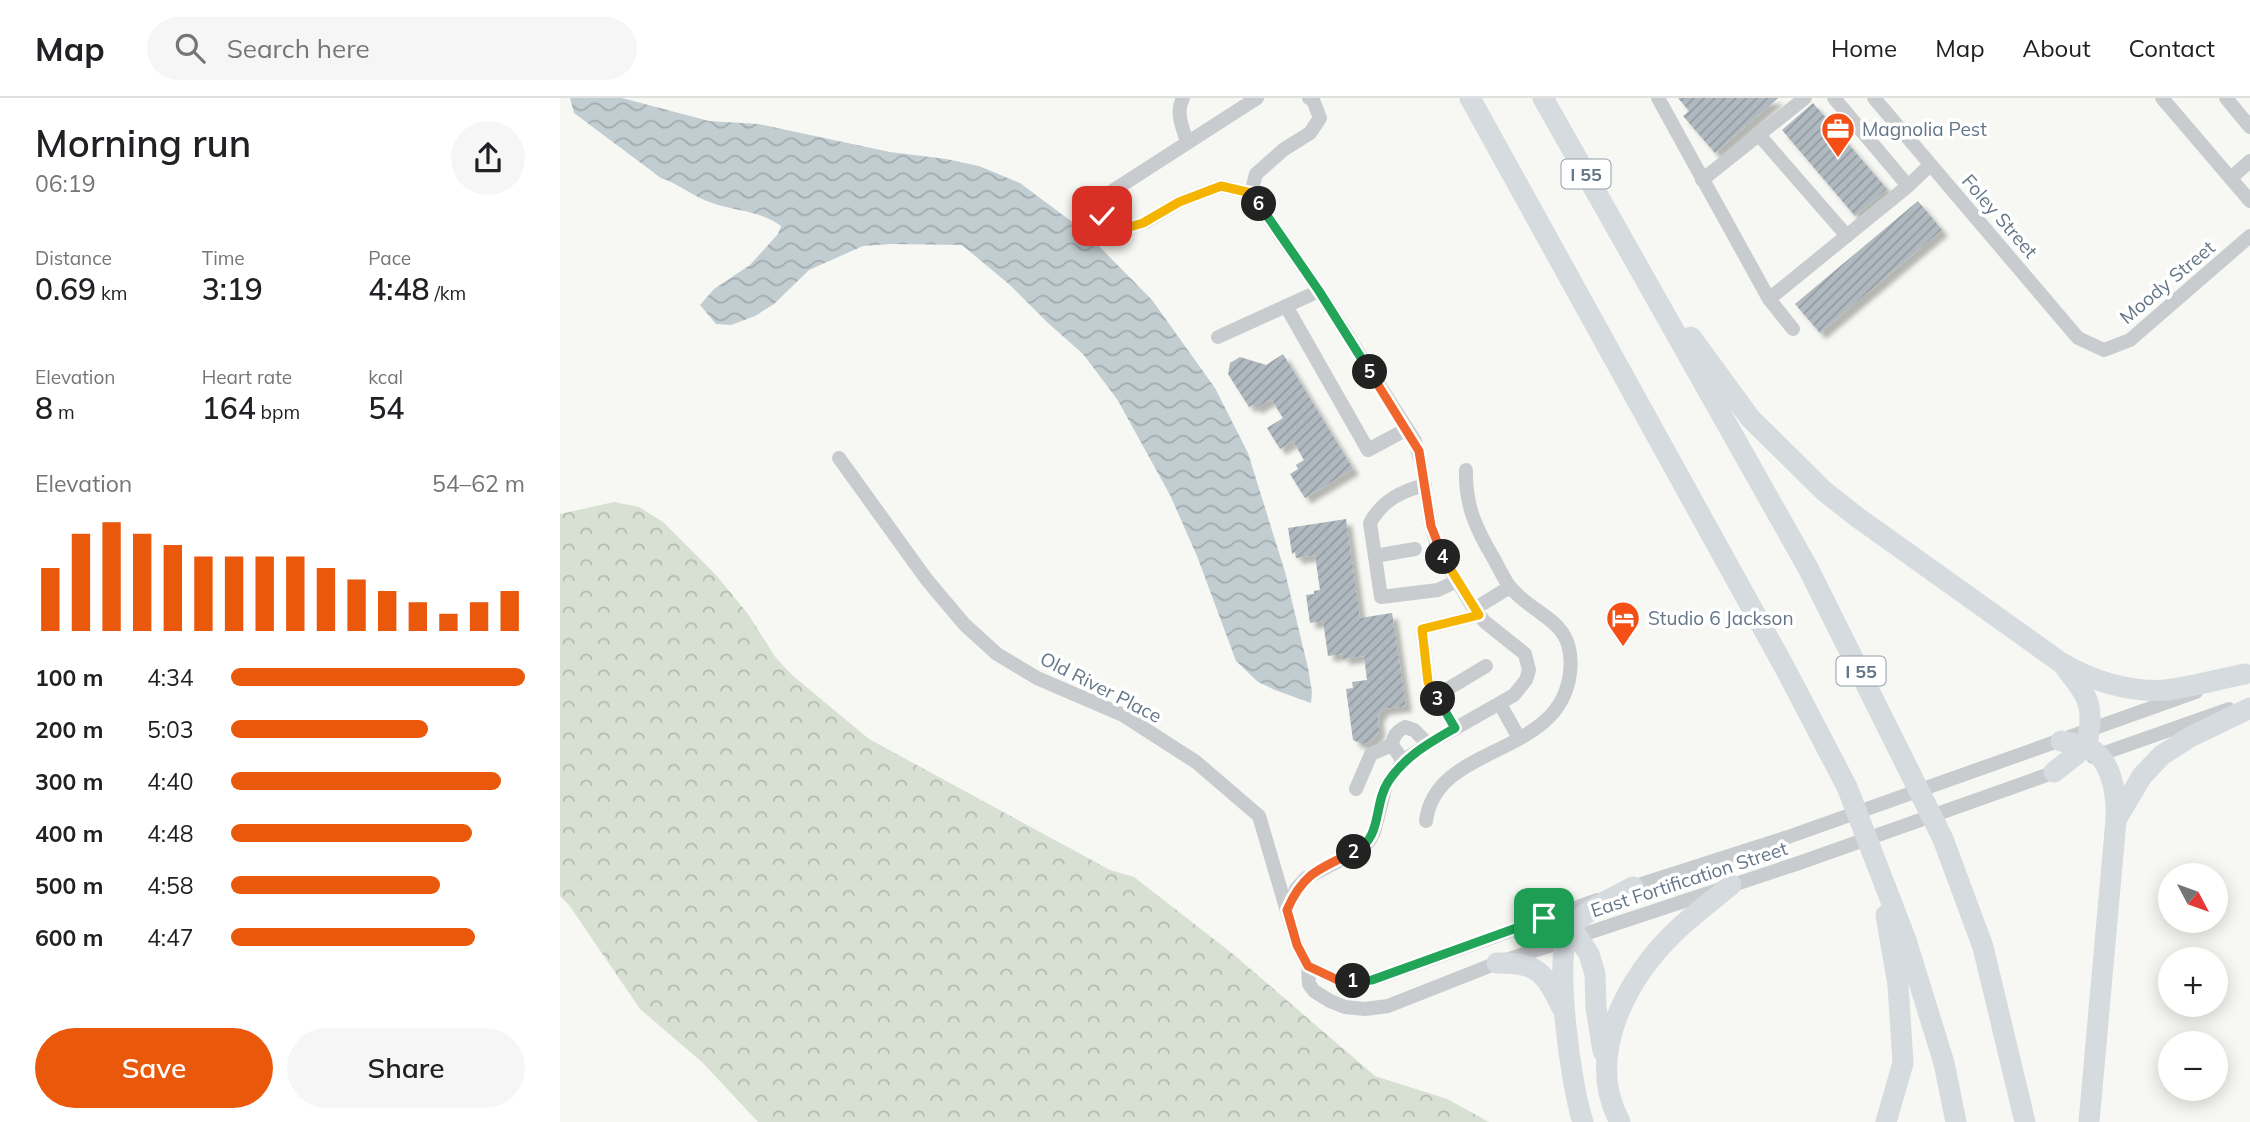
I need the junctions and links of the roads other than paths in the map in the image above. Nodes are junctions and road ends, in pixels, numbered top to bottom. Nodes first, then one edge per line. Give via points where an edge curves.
1 (1183, 98) edge
2 (1257, 98) edge
3 (1309, 98) edge
4 (1455, 98) edge
5 (1470, 98) edge
6 (1543, 98) edge
7 (1658, 98) edge
8 (1805, 98) edge
9 (1833, 98) edge
10 (1874, 98) edge
11 (2162, 98) edge
12 (2226, 98) edge
13 (2250, 127) edge
14 (1490, 135) junction
15 (1759, 135) junction
16 (1188, 142) junction
17 (2250, 162) edge
18 (1930, 165) junction
19 (2231, 178) junction
20 (1702, 180) junction
21 (1908, 186) junction
22 (1251, 193) junction
23 (2250, 201) edge
24 (1847, 236) junction
25 (2250, 236) edge
26 (1628, 249) junction
27 (1319, 291) junction
28 (1769, 299) junction
29 (1286, 306) junction
30 (1793, 329) dead end
31 (1218, 337) dead end
32 (2104, 350) joint
33 (1407, 429) junction
34 (839, 458) dead end
35 (1466, 470) dead end
36 (1425, 485) junction
37 (1415, 549) dead end
38 (1375, 556) junction
39 (1457, 580) junction
40 (1510, 587) junction
41 (1477, 612) junction
42 (2060, 662) junction
43 (1486, 666) dead end
44 (2248, 673) edge
45 (1436, 696) junction
46 (2250, 701) edge
47 (1500, 704) junction
48 (2250, 708) edge
49 (1455, 728) junction
50 (1519, 738) junction
51 (2061, 741) joint
52 (1428, 744) junction
53 (2092, 744) junction
54 (1392, 745) junction
55 (1403, 761) junction
56 (2054, 772) joint
57 (1356, 789) dead end
58 (2116, 820) junction
59 (1426, 821) dead end
60 (1880, 871) junction
61 (1731, 885) junction
62 (1633, 887) junction
63 (1287, 910) junction
64 (1544, 918) junction
65 (1571, 936) junction
66 (1497, 962) junction
67 (1308, 966) junction
68 (1566, 1015) junction
69 (1605, 1067) junction
70 (1583, 1122) edge
71 (1620, 1122) edge
72 (1886, 1122) edge
73 (1956, 1122) edge
74 (2025, 1122) edge
75 (2089, 1122) edge

1 - 16 street via 1180,117
2 - 16 street
3 - 22 street via 1320,118 1310,133 1256,174
4 - 14 highway
5 - 14 highway
6 - 26 highway, I 55
7 - 20 street
8 - 15 street
9 - 21 street
10 - 18 street, Foley Street
11 - 19 street
12 - 13 street
14 - 60 highway via 1786,670 1847,787
15 - 20 street
15 - 24 street
16 - 22 street via 1114,190 1102,216 1113,227 1123,229 1221,186
17 - 19 street
18 - 21 street
18 - 32 street, Foley Street via 2078,338
19 - 23 street
20 - 28 street
21 - 24 street
22 - 27 street
24 - 28 street
25 - 32 street, Moody Street via 2130,340
26 - 42 highway via 1750,418 1788,458 1857,517
26 - 74 highway, I 55 via 1808,568 1943,839 1983,947
27 - 29 street
27 - 33 street
28 - 30 street
29 - 31 street
29 - 33 street via 1368,450
33 - 36 street via 1419,451
34 - 63 street, Old River Place via 927,579 965,625 998,654 1037,678 1123,715 1196,762 1259,816
35 - 40 street via 1470,513
36 - 38 street via 1390,499 1376,513 1370,523
36 - 39 street via 1434,540
37 - 38 street
38 - 39 street via 1381,597 1438,590
39 - 41 street
40 - 41 street
40 - 50 street via 1560,627 1569,648 1566,694 1555,714
41 - 45 street via 1422,629 1428,682
41 - 47 street via 1525,654 1528,662 1521,689
42 - 44 highway via 2084,676 2124,687 2162,690
42 - 53 highway via 2083,690 2092,719
43 - 45 street
44 - 53 street
45 - 49 street
46 - 53 street
47 - 49 street
47 - 50 street
48 - 58 highway via 2162,755 2142,776
49 - 52 street
50 - 59 street via 1456,772 1428,806
51 - 53 highway
51 - 62 street, East Fortification Street
52 - 54 street via 1405,727 1394,736
52 - 55 street
53 - 56 highway
53 - 58 highway via 2112,779
54 - 55 street
54 - 57 street via 1371,754
55 - 63 street via 1386,785 1369,841 1306,878
56 - 61 street, East Fortification Street
58 - 75 highway
60 - 72 highway via 1898,985 1903,1063
60 - 73 highway via 1944,1063
61 - 65 street, East Fortification Street
61 - 69 highway via 1675,932 1638,975 1613,1026
62 - 64 street, East Fortification Street
62 - 65 highway via 1598,907
63 - 67 street, Old River Place
64 - 65 highway
64 - 67 street, East Fortification Street via 1372,980 1342,982
65 - 66 street, East Fortification Street
65 - 68 highway via 1563,959
65 - 69 highway via 1589,954 1595,974
66 - 67 street, East Fortification Street via 1388,1006 1365,1009 1345,1007 1314,991
66 - 68 highway via 1518,962 1538,970 1548,979
68 - 70 highway via 1576,1102
69 - 71 highway via 1612,1108

